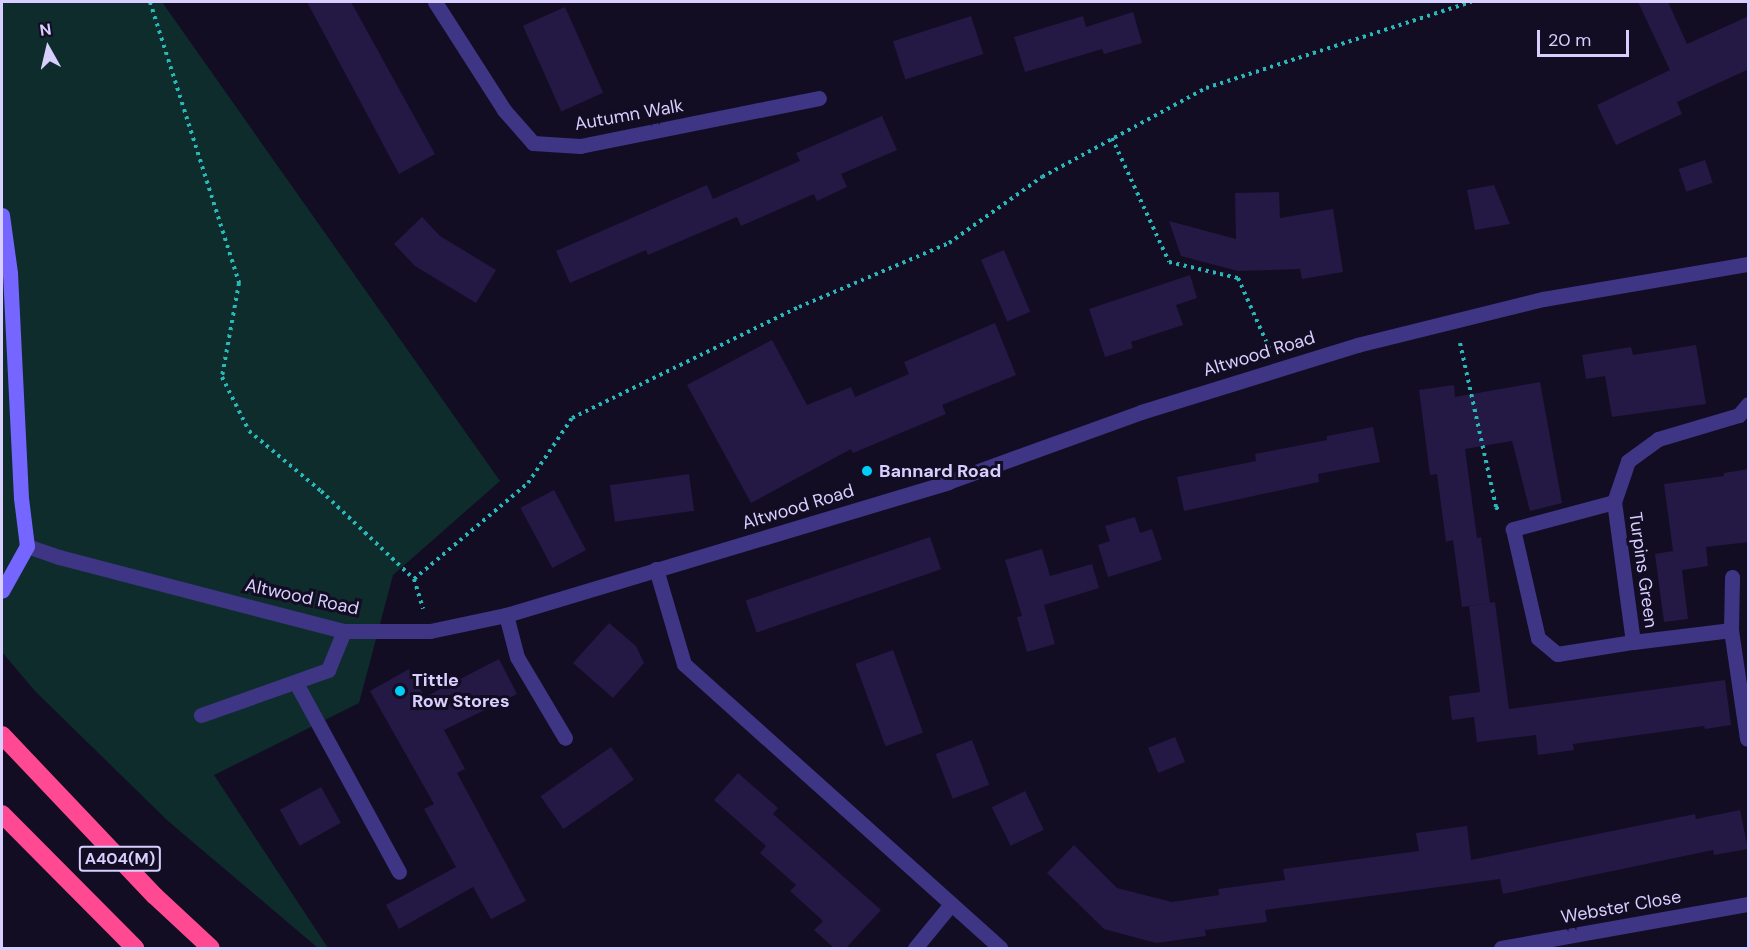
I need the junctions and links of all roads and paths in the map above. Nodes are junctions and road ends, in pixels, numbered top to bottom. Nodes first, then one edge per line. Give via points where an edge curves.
1 (150, 2) edge
2 (435, 2) edge
3 (1471, 2) edge
4 (819, 98) dead end
5 (1112, 138) junction
6 (2, 215) edge
7 (1748, 265) edge
8 (1455, 319) junction
9 (1277, 368) junction
10 (1749, 404) edge
11 (1614, 502) junction
12 (1513, 530) junction
13 (27, 546) junction
14 (656, 569) junction
15 (1732, 577) dead end
16 (414, 579) junction
17 (2, 591) edge
18 (506, 615) junction
19 (1731, 630) junction
20 (344, 631) junction
21 (430, 631) junction
22 (1633, 642) junction
23 (296, 683) junction
24 (201, 715) dead end
25 (2, 735) edge
26 (565, 738) dead end
27 (1747, 739) dead end
28 (2, 814) edge
29 (399, 872) dead end
30 (951, 904) junction
31 (1749, 904) edge
32 (135, 948) edge
33 (211, 948) edge
34 (915, 948) edge
35 (1000, 948) edge
36 (1501, 948) edge

1 - 16 path via 238,283 222,377 249,431 321,491
2 - 4 street, Autumn Walk via 504,110 533,143 580,146
3 - 5 path via 1206,88
5 - 9 path via 1169,262 1238,278
5 - 16 path via 1042,177 949,243 799,307 572,418 528,483
6 - 13 street via 10,273 21,498
7 - 8 street, Altwood Road via 1543,299
8 - 9 street, Altwood Road
8 - 12 path via 1496,507
9 - 14 street, Altwood Road via 948,482
10 - 11 street, Turpins Green via 1739,415 1658,439 1628,461
11 - 12 street, Turpins Green
11 - 22 street, Turpins Green
12 - 22 street, Turpins Green via 1538,638 1557,654
13 - 17 street
13 - 20 street, Altwood Road
14 - 18 street, Altwood Road
14 - 30 street via 684,664
15 - 19 street
16 - 21 path
18 - 21 street, Altwood Road
18 - 26 street via 517,657
19 - 22 street, Turpins Green
19 - 27 street
20 - 21 street, Altwood Road
20 - 23 street via 328,670
23 - 24 street
23 - 29 street
25 - 33 highway, A404(M) via 155,896
28 - 32 highway, A404(M)
30 - 34 street
30 - 35 street
31 - 36 street, Webster Close

